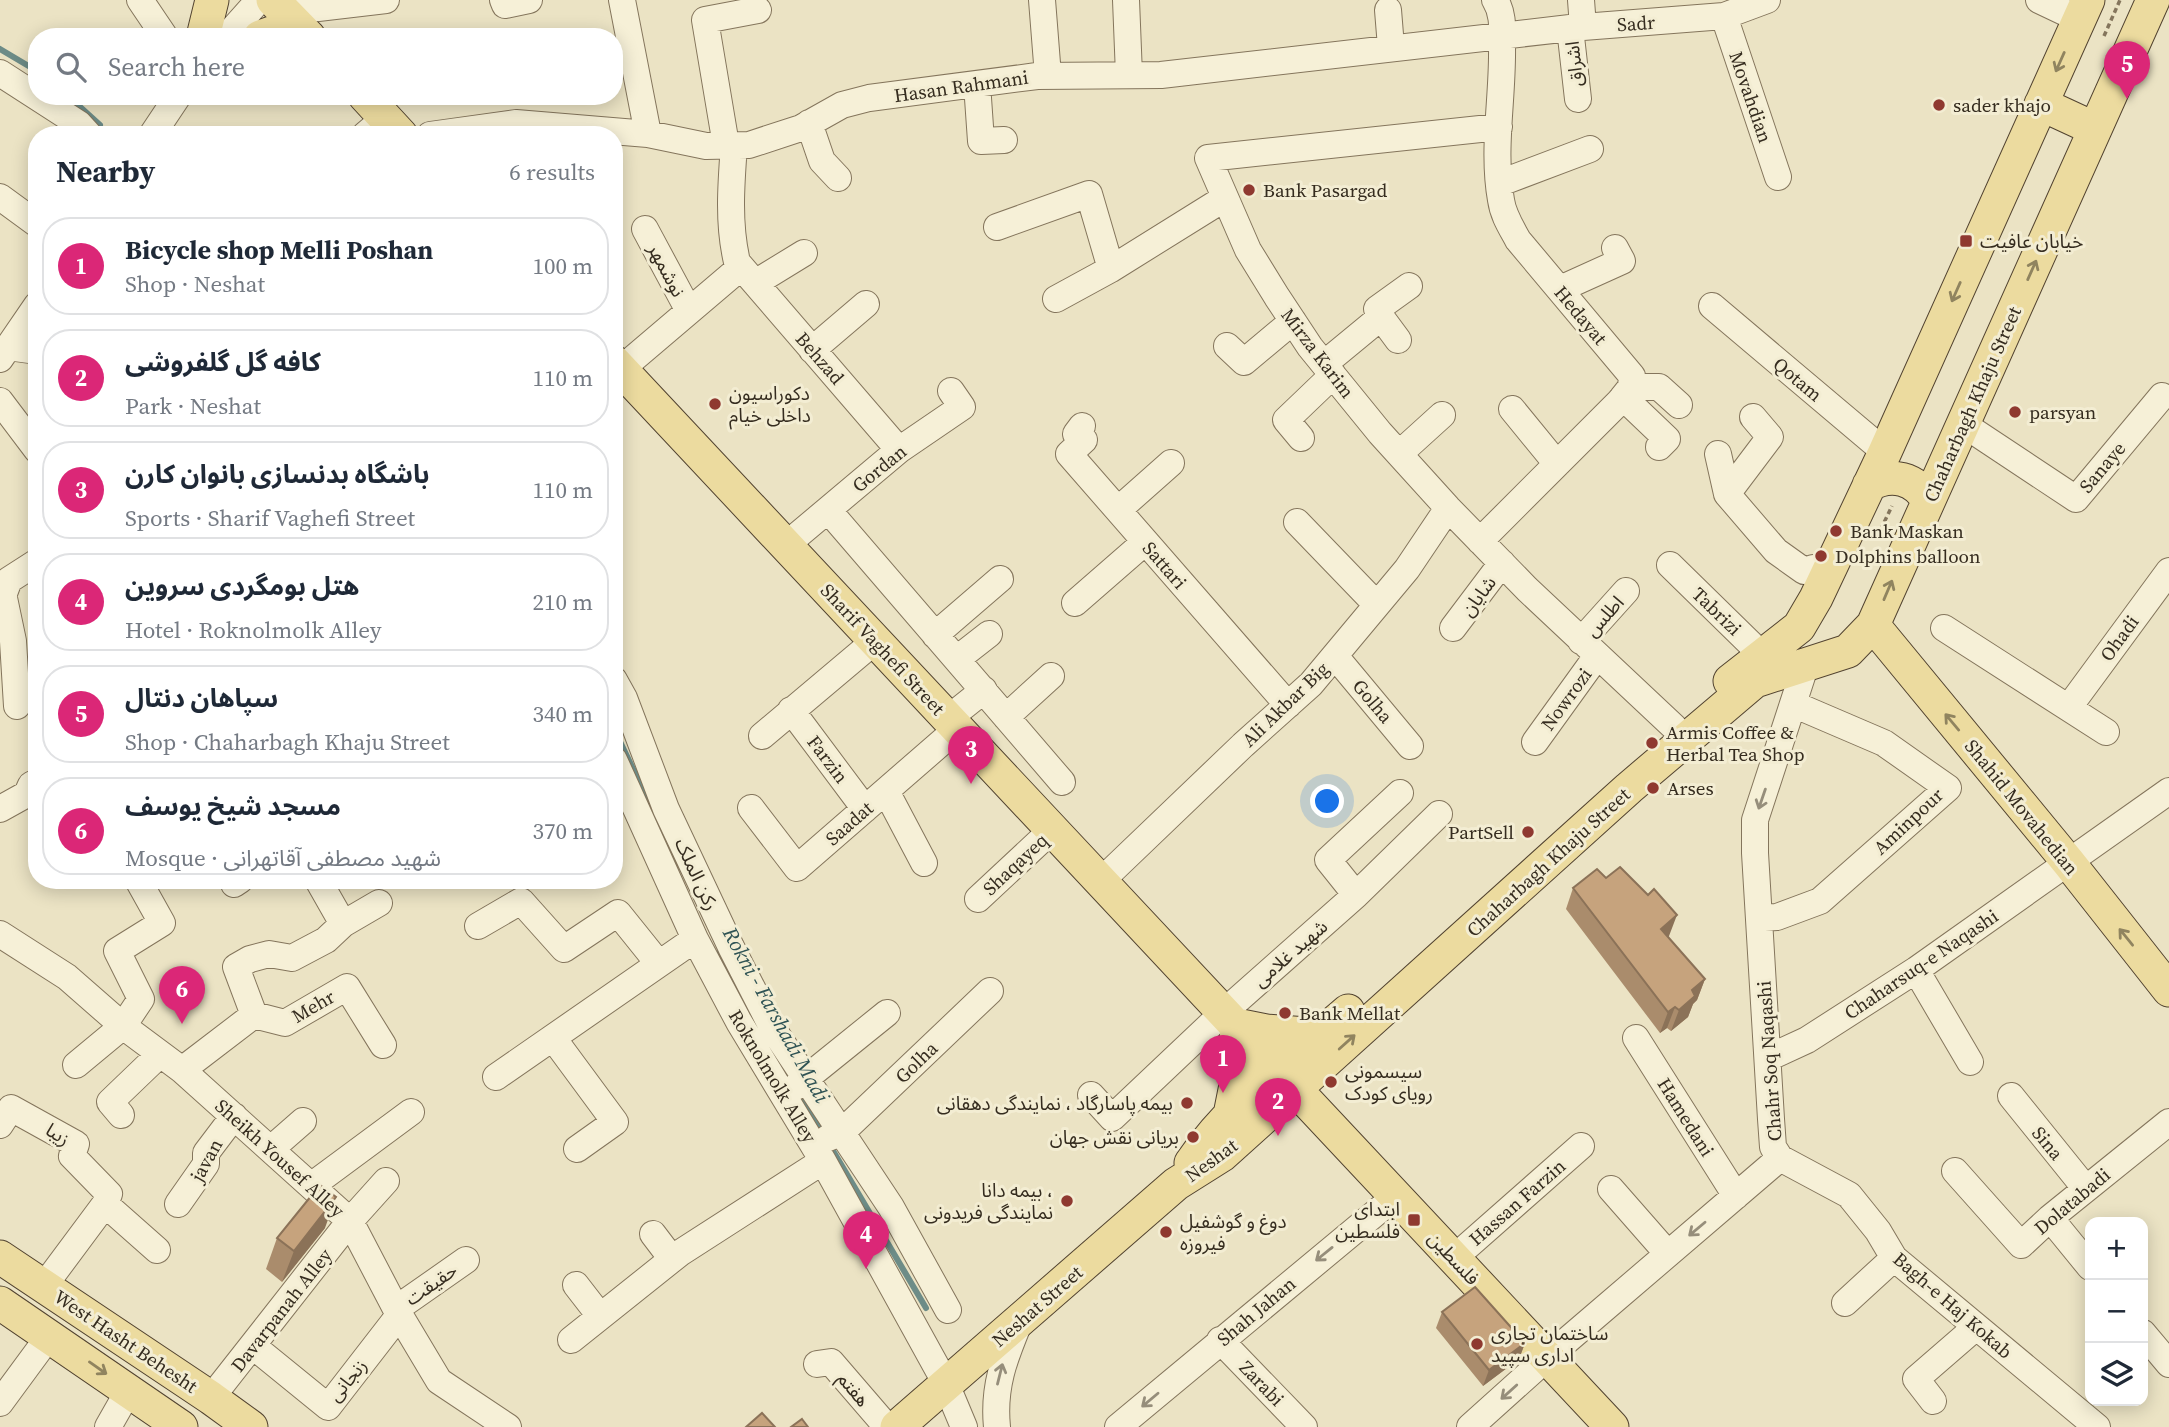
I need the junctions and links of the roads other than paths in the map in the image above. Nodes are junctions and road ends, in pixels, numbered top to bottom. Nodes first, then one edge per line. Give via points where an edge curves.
1 (141, 0) edge
2 (212, 0) edge
3 (239, 0) edge
4 (386, 0) edge
5 (503, 0) edge
6 (529, 0) edge
7 (622, 0) edge
8 (1042, 0) edge
9 (1126, 0) edge
10 (1495, 0) edge
11 (1581, 0) edge
12 (1767, 0) edge
13 (2039, 0) edge
14 (2153, 0) edge
15 (272, 4) edge
16 (336, 4) edge
17 (1388, 9) dead end
18 (1735, 9) edge
19 (758, 10) dead end
20 (2083, 10) edge
21 (1659, 11) edge
22 (1577, 27) junction
23 (158, 28) edge
24 (205, 28) edge
25 (222, 28) edge
26 (239, 28) edge
27 (298, 28) edge
28 (1502, 35) junction
29 (1391, 47) junction
30 (0, 73) edge
31 (1129, 75) junction
32 (1048, 76) junction
33 (977, 85) junction
34 (28, 91) edge
35 (1578, 99) dead end
36 (2041, 104) junction
37 (50, 105) edge
38 (172, 105) edge
39 (809, 123) junction
40 (81, 126) edge
41 (158, 126) edge
42 (494, 126) edge
43 (552, 126) edge
44 (1499, 127) junction
45 (2095, 129) junction
46 (623, 132) edge
47 (648, 134) junction
48 (1004, 140) dead end
49 (730, 145) junction
50 (1590, 149) dead end
51 (1778, 177) dead end
52 (838, 178) dead end
53 (1500, 183) junction
54 (0, 197) edge
55 (1225, 198) junction
56 (28, 217) edge
57 (997, 227) dead end
58 (645, 229) dead end
59 (1615, 248) dead end
60 (804, 254) dead end
61 (1111, 269) junction
62 (748, 275) junction
63 (1547, 285) junction
64 (1409, 286) dead end
65 (1056, 299) dead end
66 (866, 304) dead end
67 (1712, 306) dead end
68 (689, 311) junction
69 (1381, 317) junction
70 (28, 319) edge
71 (1293, 321) junction
72 (1398, 340) dead end
73 (12, 345) edge
74 (1227, 346) dead end
75 (813, 350) junction
76 (623, 363) edge
77 (1329, 370) junction
78 (623, 374) edge
79 (951, 391) dead end
80 (1627, 392) junction
81 (2162, 396) dead end
82 (0, 401) edge
83 (1679, 405) dead end
84 (1512, 409) dead end
85 (1442, 415) dead end
86 (1753, 417) dead end
87 (1963, 424) junction
88 (1082, 426) dead end
89 (28, 438) edge
90 (1301, 438) dead end
91 (1659, 447) dead end
92 (899, 450) junction
93 (1885, 452) junction
94 (1399, 454) junction
95 (1718, 454) dead end
96 (1171, 463) dead end
97 (1557, 464) junction
98 (1869, 485) junction
99 (1727, 494) junction
100 (1928, 502) junction
101 (1448, 508) junction
102 (828, 510) junction
103 (1118, 510) junction
104 (1297, 522) dead end
105 (1480, 541) junction
106 (1145, 542) junction
107 (786, 545) junction
108 (1502, 563) junction
109 (1670, 565) dead end
110 (28, 569) edge
111 (2169, 571) edge
112 (1826, 577) junction
113 (1000, 579) dead end
114 (3, 588) edge
115 (1626, 591) dead end
116 (1075, 603) dead end
117 (1377, 605) junction
118 (1873, 625) junction
119 (1799, 627) junction
120 (1453, 628) dead end
121 (1944, 628) dead end
122 (989, 634) dead end
123 (935, 635) junction
124 (876, 640) junction
125 (1589, 649) junction
126 (1335, 656) junction
127 (1763, 656) junction
128 (957, 659) junction
129 (1815, 662) junction
130 (1051, 676) dead end
131 (984, 690) junction
132 (623, 696) edge
133 (1793, 704) junction
134 (1288, 705) junction
135 (18, 706) dead end
136 (2069, 707) junction
137 (791, 710) junction
138 (1006, 716) junction
139 (953, 723) junction
140 (1674, 727) junction
141 (2106, 732) dead end
142 (762, 736) dead end
143 (1535, 742) dead end
144 (1410, 746) dead end
145 (623, 780) edge
146 (1062, 782) dead end
147 (886, 791) junction
148 (1400, 793) dead end
149 (2168, 794) edge
150 (28, 797) edge
151 (751, 808) dead end
152 (865, 808) junction
153 (0, 809) edge
154 (1438, 814) dead end
155 (1053, 829) junction
156 (924, 863) dead end
157 (2069, 863) junction
158 (1101, 881) junction
159 (143, 889) edge
160 (323, 889) edge
161 (1356, 895) junction
162 (978, 899) dead end
163 (379, 904) dead end
164 (1760, 918) junction
165 (343, 924) junction
166 (478, 926) dead end
167 (0, 934) edge
168 (695, 939) junction
169 (659, 964) junction
170 (1916, 970) junction
171 (2169, 989) edge
172 (990, 991) dead end
173 (758, 999) junction
174 (733, 1009) junction
175 (887, 1013) dead end
176 (254, 1015) junction
177 (1230, 1018) junction
178 (123, 1026) junction
179 (1321, 1035) junction
180 (553, 1038) junction
181 (1636, 1038) dead end
182 (383, 1045) dead end
183 (160, 1054) junction
184 (1768, 1058) junction
185 (1970, 1062) dead end
186 (76, 1065) dead end
187 (182, 1070) junction
188 (496, 1077) dead end
189 (806, 1079) junction
190 (1288, 1079) junction
191 (784, 1095) junction
192 (1091, 1095) dead end
193 (2011, 1096) dead end
194 (411, 1112) dead end
195 (121, 1115) dead end
196 (1230, 1115) junction
197 (234, 1116) junction
198 (303, 1121) dead end
199 (2169, 1122) edge
200 (0, 1125) edge
201 (842, 1132) junction
202 (1581, 1146) dead end
203 (271, 1149) junction
204 (577, 1149) dead end
205 (818, 1152) junction
206 (1780, 1158) junction
207 (1955, 1171) dead end
208 (386, 1181) dead end
209 (1176, 1184) junction
210 (311, 1186) junction
211 (1611, 1189) dead end
212 (2086, 1189) junction
213 (1396, 1195) junction
214 (1736, 1196) junction
215 (105, 1204) junction
216 (178, 1204) dead end
217 (2050, 1218) junction
218 (350, 1221) junction
219 (653, 1234) dead end
220 (157, 1250) dead end
221 (1668, 1254) junction
222 (1456, 1256) junction
223 (0, 1257) edge
224 (1894, 1258) junction
225 (466, 1259) dead end
226 (672, 1259) junction
227 (2085, 1261) edge
228 (576, 1285) dead end
229 (44, 1286) junction
230 (0, 1303) edge
231 (1846, 1303) dead end
232 (948, 1310) dead end
233 (398, 1312) junction
234 (600, 1317) junction
235 (1018, 1323) junction
236 (1976, 1327) junction
237 (50, 1335) junction
238 (571, 1340) dead end
239 (1220, 1340) junction
240 (2148, 1340) edge
241 (253, 1346) junction
242 (1549, 1356) junction
243 (817, 1364) dead end
244 (2169, 1364) edge
245 (946, 1384) junction
246 (129, 1390) junction
247 (211, 1398) junction
248 (1933, 1401) dead end
249 (0, 1403) edge
250 (108, 1427) edge
251 (181, 1427) edge
252 (251, 1427) edge
253 (508, 1427) edge
254 (887, 1427) edge
255 (897, 1427) edge
256 (964, 1427) edge
257 (997, 1427) edge
258 (1118, 1427) edge
259 (1304, 1427) edge
260 (1470, 1427) edge
261 (1615, 1427) edge
262 (2097, 1427) edge

1 - 23 street
2 - 24 main road
3 - 25 street
4 - 16 street
5 - 6 street via 505,5
7 - 47 street
8 - 32 street
9 - 31 street
10 - 28 street, Hedayat via 1501,10
11 - 22 street, اشراق
12 - 18 street, Sadr
13 - 20 street
14 - 45 main road, Chaharbagh Khaju Street
15 - 16 street
15 - 26 street
15 - 27 main road
17 - 29 street
18 - 21 street, Sadr
18 - 51 street, Movahdian
19 - 49 street via 705,20
20 -> 36 main road, Chaharbagh Khaju Street
21 - 22 street, Sadr
22 - 28 street, Sadr
22 - 35 street, اشراق
28 - 29 street, Hasan Rahmani
28 - 44 street, Hedayat
29 - 31 street, Hasan Rahmani
30 - 34 street
31 - 32 street, Hasan Rahmani
32 - 33 street, Hasan Rahmani
33 - 39 street, Hasan Rahmani via 842,105
33 - 48 street via 981,141
36 - 45 main road
36 -> 93 main road, Chaharbagh Khaju Street
37 - 40 street
38 - 41 street
39 - 49 street, Hasan Rahmani via 749,145
39 - 52 street via 822,161
42 - 43 street, Hasan Rahmani
44 - 53 street, Hedayat
44 - 55 street, Mirza Karim via 1208,158
87 -> 45 main road, Chaharbagh Khaju Street
46 - 47 street, Hasan Rahmani
47 - 49 street, Hasan Rahmani via 706,146
49 - 62 street, Behzad via 732,241 737,262
50 - 53 street
53 - 63 street, Hedayat via 1507,221
54 - 56 street
55 - 61 street
55 - 71 street, Mirza Karim via 1248,250
57 - 61 street via 1089,194
58 - 68 street, نوشمهر
59 - 63 street via 1622,261
60 - 62 street
61 - 65 street
62 - 68 street
62 - 75 street, Behzad
63 - 80 street, Hedayat via 1632,376
64 - 69 street via 1377,309
66 - 75 street
67 - 93 street, Qotam
68 - 76 street
69 - 72 street
69 - 77 street
70 - 73 street
71 - 74 street via 1244,362
71 - 77 street, Mirza Karim
75 - 92 street, Behzad
77 - 90 street via 1286,420
77 - 94 street, Mirza Karim
78 - 107 main road, Sharif Vaghefi Street
79 - 92 street, Gordan via 962,407
80 - 83 street via 1659,387
80 - 91 street via 1667,439
80 - 97 street
81 - 87 street, Sanaye via 2076,499
82 - 89 street
84 - 97 street
85 - 94 street
86 - 99 street via 1770,437
87 - 100 main road, Chaharbagh Khaju Street
88 - 103 street, Sattari via 1076,434 1084,440 1069,454
92 - 102 street, Gordan
93 - 98 main road, Chaharbagh Khaju Street
94 - 101 street, Mirza Karim
95 - 99 street
96 - 103 street
97 - 105 street
98 - 100 main road via 1885,478 1904,480 1919,488
98 - 112 main road, Chaharbagh Khaju Street
99 - 112 street via 1804,571 1813,568
118 -> 100 main road, Chaharbagh Khaju Street
101 - 105 street, Mirza Karim
101 - 117 street, Ali Akbar Big
102 - 107 street, Gordan
102 - 123 street
103 - 106 street, Sattari
104 - 117 street
105 - 108 street, Mirza Karim
106 - 116 street
106 - 134 street, Sattari
107 - 124 main road, Sharif Vaghefi Street
108 - 120 street, شایان
108 - 125 street, Mirza Karim
109 - 127 street, Tabrizi
110 - 114 street
111 - 136 street, Ohadi
112 - 119 main road, Chaharbagh Khaju Street
113 - 123 street
114 - 135 street
115 - 125 street, اطلس
117 - 126 street, Ali Akbar Big
118 - 129 main road, Chaharbagh Khaju Street via 1848,652
157 -> 118 main road, Shahid Movahedian
119 - 127 main road, Chaharbagh Khaju Street
119 - 129 main road via 1803,649
121 - 136 street
122 - 128 street
123 - 128 street
124 - 137 street
124 - 139 main road, Sharif Vaghefi Street
125 - 140 street, Mirza Karim
125 - 143 street, Nowrozi
126 - 134 street, Ali Akbar Big
126 - 144 street, Golha
127 - 140 main road, Chaharbagh Khaju Street
128 - 131 street
129 - 133 street, Chahr Soq Naqashi
190 -> 129 main road, Chaharbagh Khaju Street via 1755,681
130 - 138 street
131 - 138 street
131 - 139 street
132 - 173 street, رکن الملک via 666,809
133 -> 164 street, Chahr Soq Naqashi via 1755,820
133 - 164 street, Aminpour via 1884,743 1948,788 1820,901 1777,917
134 - 158 street, Ali Akbar Big
136 - 141 street
137 - 142 street
137 - 152 street, Farzin
138 - 146 street
139 - 147 street, Saadat
139 - 155 main road, Sharif Vaghefi Street
140 - 179 main road, Chaharbagh Khaju Street
145 - 168 street, Roknolmolk Alley
147 - 152 street, Saadat
147 - 156 street
148 - 161 street via 1328,860
149 - 157 street, Chaharsuq-e Naqashi
150 - 153 street
151 - 152 street, Saadat via 797,868
154 - 161 street, شهید غلامی
155 - 158 main road, Sharif Vaghefi Street
155 - 162 street, Shaqayeq
157 - 170 street, Chaharsuq-e Naqashi
171 -> 157 main road, Shahid Movahedian
158 - 177 main road, Sharif Vaghefi Street
159 - 178 street via 162,923 117,951 141,999
160 - 165 street
161 - 177 street, شهید غلامی
163 - 165 street
164 - 184 street, Chahr Soq Naqashi
165 - 176 street via 326,940 292,958 269,954 236,967
166 - 169 street via 521,901 564,949 618,913
167 - 178 street, Sheikh Yousef Alley via 67,977
168 - 169 street
168 - 174 street, Roknolmolk Alley
169 - 180 street
170 - 184 street, Chaharsuq-e Naqashi via 1807,1040
170 - 185 street
172 - 201 street, Golha
173 - 174 street
173 - 189 street, رکن الملک
174 - 191 street, Roknolmolk Alley
175 - 189 street
176 - 182 street, Mehr via 285,1023 346,987
176 - 187 street
177 - 179 main road via 1266,1031
177 - 190 main road, Sharif Vaghefi Street
177 - 192 street, شهید غلامی via 1112,1118
177 - 196 main road via 1238,1075
178 - 183 street, Sheikh Yousef Alley
178 - 186 street
179 - 190 main road, Chaharbagh Khaju Street
180 - 188 street
180 - 204 street via 615,1122
181 - 214 street, Hamedani
183 - 187 street, Sheikh Yousef Alley
183 - 195 street via 110,1102
184 - 206 street, Chahr Soq Naqashi via 1773,1147
187 - 197 street, Sheikh Yousef Alley
189 - 191 street
189 - 201 street, رکن الملک
190 - 196 main road, Neshat
190 - 209 main road, Neshat via 1222,1155
190 - 213 main road, فلسطین
190 - 222 street via 1303,1089
191 - 205 street, Roknolmolk Alley
193 - 212 street, Sina
194 - 210 street
196 - 209 main road, Neshat via 1207,1138
197 - 203 street, Sheikh Yousef Alley
197 - 216 street, javan via 206,1153 206,1164
198 - 203 street
199 - 212 street, Dolatabadi
200 - 215 street via 11,1108 76,1144 72,1156 109,1194
201 - 205 street
201 - 232 street, رکن الملک via 891,1207
202 - 222 street, Hassan Farzin
203 - 210 street, Sheikh Yousef Alley
205 - 226 street
205 - 245 street, Roknolmolk Alley
206 - 214 street, Chahr Soq Naqashi
206 - 224 street, Bagh-e Haj Kokab via 1849,1195
207 - 217 street, Dolatabadi via 2021,1245
208 - 218 street, Davarpanah Alley
209 - 235 main road, Neshat Street
210 - 218 street, Sheikh Yousef Alley
211 - 221 street
212 - 217 street, Dolatabadi
213 - 222 main road, فلسطین
213 -> 239 street, Shah Jahan
214 -> 221 street, Chahr Soq Naqashi
215 - 220 street
215 - 229 street
217 - 227 street
218 - 233 street, Sheikh Yousef Alley
218 - 241 street, Davarpanah Alley
219 - 226 street
221 - 242 street, Chahr Soq Naqashi
222 - 242 main road, فلسطین
223 - 229 main road, West Hasht Behesht
224 - 231 street
224 - 236 street, Bagh-e Haj Kokab
225 - 233 street, حقیقت
226 - 234 street
228 - 234 street
229 - 247 main road, West Hasht Behesht
230 - 237 main road, West Hasht Behesht
233 - 241 street, زنجانی via 328,1407
233 - 253 street, Sheikh Yousef Alley via 439,1381
234 - 238 street
235 - 245 main road, Neshat Street
257 -> 235 street via 999,1378
236 - 248 street via 1916,1378
236 - 262 street, Bagh-e Haj Kokab
237 -> 246 main road, West Hasht Behesht
237 - 249 street
239 -> 258 street, Shah Jahan
239 - 259 street, Zarabi
240 - 244 street
241 - 247 street, Davarpanah Alley
242 -> 260 street, Chahr Soq Naqashi
242 - 261 main road, فلسطین
243 - 254 street, هفتم via 831,1362
245 - 255 main road, Neshat Street
245 - 256 street, Roknolmolk Alley
246 - 250 street
246 - 251 main road, West Hasht Behesht
247 - 252 main road, West Hasht Behesht

